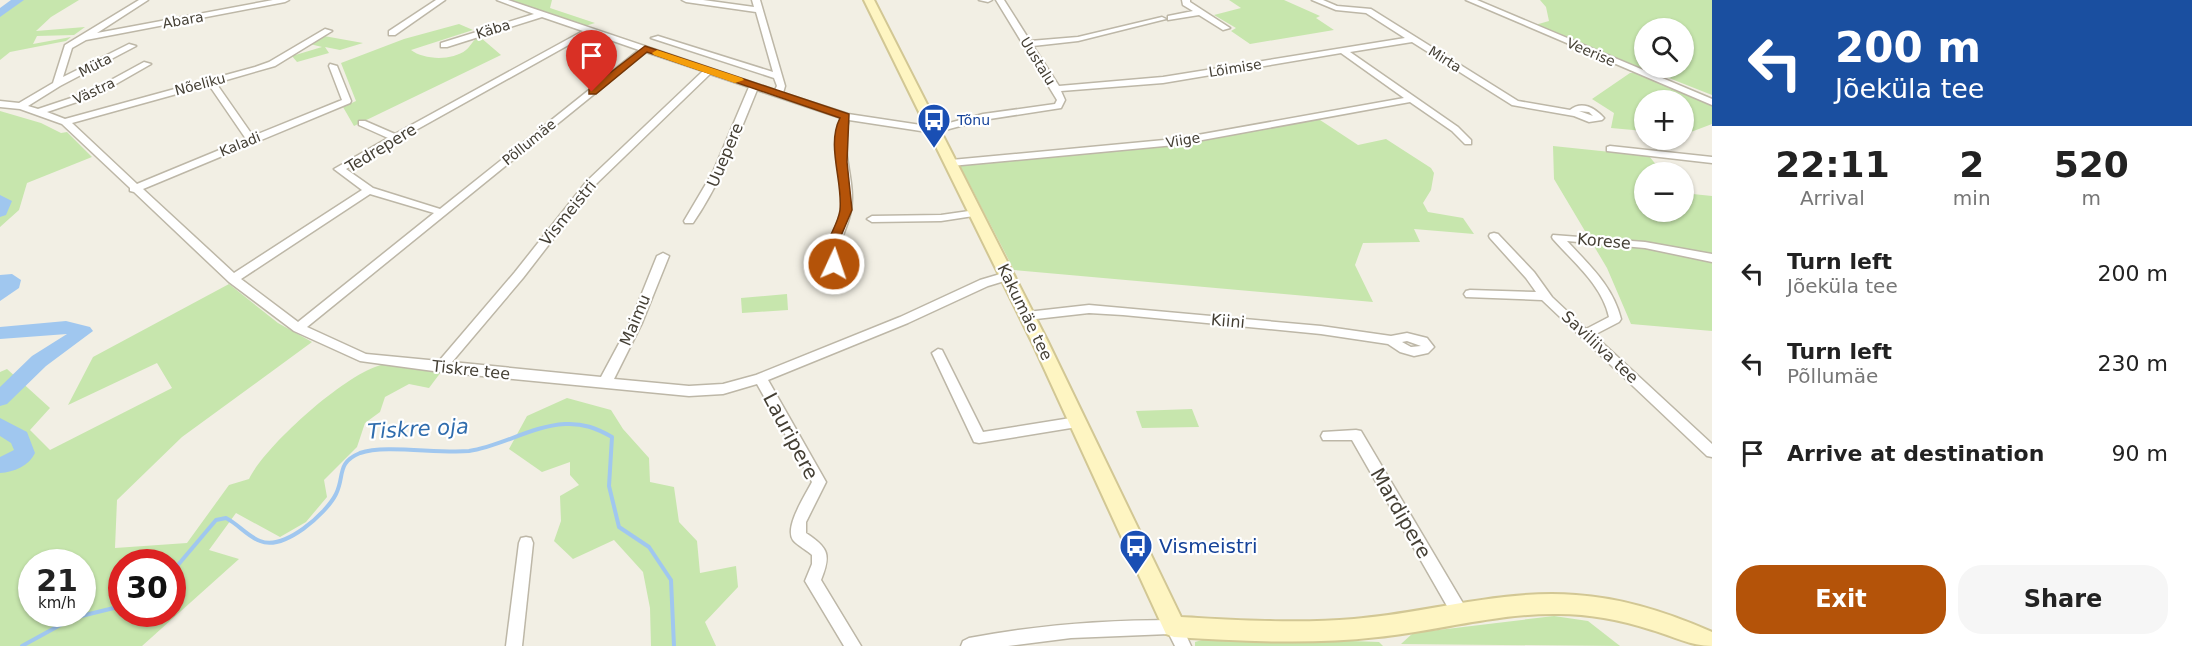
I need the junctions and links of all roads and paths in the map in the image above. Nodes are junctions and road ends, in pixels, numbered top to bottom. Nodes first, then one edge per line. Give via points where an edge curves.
1 (144, 0) edge
2 (285, 0) edge
3 (441, 0) edge
4 (501, 0) edge
5 (686, 0) edge
6 (756, 0) edge
7 (869, 0) edge
8 (983, 0) edge
9 (988, 0) edge
10 (1000, 0) edge
11 (1186, 0) edge
12 (1316, 0) edge
13 (1470, 0) edge
14 (759, 10) junction
15 (1200, 12) junction
16 (542, 14) junction
17 (1226, 28) dead end
18 (590, 30) junction
19 (328, 31) dead end
20 (392, 33) dead end
21 (81, 38) junction
22 (655, 38) dead end
23 (1414, 39) junction
24 (1027, 44) junction
25 (444, 45) dead end
26 (132, 46) dead end
27 (645, 49) junction
28 (1343, 51) junction
29 (147, 64) dead end
30 (333, 66) dead end
31 (709, 70) junction
32 (778, 76) junction
33 (210, 81) junction
34 (57, 84) junction
35 (754, 86) junction
36 (1056, 89) junction
37 (778, 94) junction
38 (1412, 99) junction
39 (1712, 102) edge
40 (0, 104) edge
41 (21, 106) junction
42 (39, 112) junction
43 (1577, 114) dead end
44 (846, 117) junction
45 (65, 122) junction
46 (362, 123) dead end
47 (934, 130) junction
48 (396, 138) junction
49 (251, 140) junction
50 (1468, 142) dead end
51 (1610, 149) dead end
52 (1712, 160) edge
53 (951, 163) junction
54 (134, 189) junction
55 (369, 190) junction
56 (441, 212) junction
57 (976, 213) junction
58 (872, 219) dead end
59 (689, 220) dead end
60 (1494, 236) dead end
61 (663, 256) dead end
62 (1712, 258) edge
63 (834, 264) dead end
64 (1007, 276) junction
65 (233, 279) junction
66 (1470, 294) dead end
67 (1546, 296) junction
68 (1027, 316) junction
69 (298, 328) junction
70 (1586, 334) junction
71 (1426, 343) dead end
72 (938, 353) dead end
73 (441, 367) junction
74 (760, 378) junction
75 (605, 383) junction
76 (1077, 422) junction
77 (1329, 436) dead end
78 (1712, 452) edge
79 (526, 543) dead end
80 (1461, 615) junction
81 (1179, 637) edge
82 (1712, 643) edge
83 (514, 646) edge
84 (853, 646) edge
85 (969, 646) edge

1 - 21 street
2 - 21 street, Abara
3 - 20 street
4 - 16 street
5 - 14 street
6 - 14 street
7 - 47 street, Kakumäe tee
8 - 9 street
10 - 24 street, Uustalu
11 - 15 street
12 - 23 street, Mirta via 1336,8 1368,11
13 - 39 street, Veerise
14 - 32 street
15 - 17 street
15 - 24 street via 1066,41
16 - 18 street
16 - 25 street, Käba
18 - 27 street
18 - 48 street, Tedrepere
19 - 33 street, Nõeliku via 272,64
21 - 34 street via 68,47
22 - 32 street
23 - 28 street, Lõimise
23 - 43 street, Mirta via 1515,102
24 - 36 street, Uustalu
26 - 34 street, Müta
27 - 31 street
27 - 56 street, Põllumäe
28 - 36 street, Lõimise via 1163,80
28 - 38 street
29 - 42 street, Västra via 92,94
30 - 49 street, Kaladi via 347,101
31 - 35 street
31 - 73 street, Vismeistri via 591,183
32 - 37 street
33 - 45 street, Nõeliku
33 - 49 street
34 - 41 street, Müta
35 - 37 street
35 - 59 street, Uuepere via 719,172
36 - 47 street, Uustalu via 1061,100 1058,106 983,117
37 - 44 street
38 - 50 street
38 - 53 street, Viige via 1175,142
40 - 41 street, Tiskre tee
41 - 42 street, Tiskre tee
42 - 45 street, Tiskre tee
44 - 47 street
44 - 63 street via 842,124 841,162 846,210 832,243
45 - 54 street, Tiskre tee
46 - 48 street
47 - 53 street, Kakumäe tee
48 - 55 street, Tedrepere via 339,169
49 - 54 street, Kaladi
51 - 52 street
53 - 57 street, Kakumäe tee
54 - 65 street, Tiskre tee
55 - 56 street
55 - 65 street, Tedrepere
56 - 69 street, Põllumäe
57 - 58 street
57 - 64 street, Kakumäe tee
60 - 67 street, Saviliiva tee
61 - 75 street, Maimu via 636,323
62 - 70 street, Korese via 1645,245 1557,237 1600,287 1614,314 1611,323
64 - 68 street, Kakumäe tee
64 - 74 street, Tiskre tee
65 - 69 street, Tiskre tee
66 - 67 street
67 - 70 street, Saviliiva tee
68 - 71 street, Kiini via 1089,309 1123,311 1321,330 1391,340 1411,352 1425,350
68 - 76 street, Kakumäe tee
69 - 73 street, Tiskre tee via 364,358
70 - 78 street, Saviliiva tee
72 - 76 street via 979,438
73 - 75 street, Tiskre tee
74 - 75 street, Tiskre tee via 723,389 689,391
74 - 84 street, Lauripere via 819,482 800,522 799,536 820,550 823,558 813,581
76 - 81 street, Kakumäe tee
77 - 80 street, Mardipere via 1356,435
79 - 83 street
80 - 81 street via 1344,630
80 - 82 street via 1557,604 1591,607 1657,622
81 - 85 street via 1095,627

